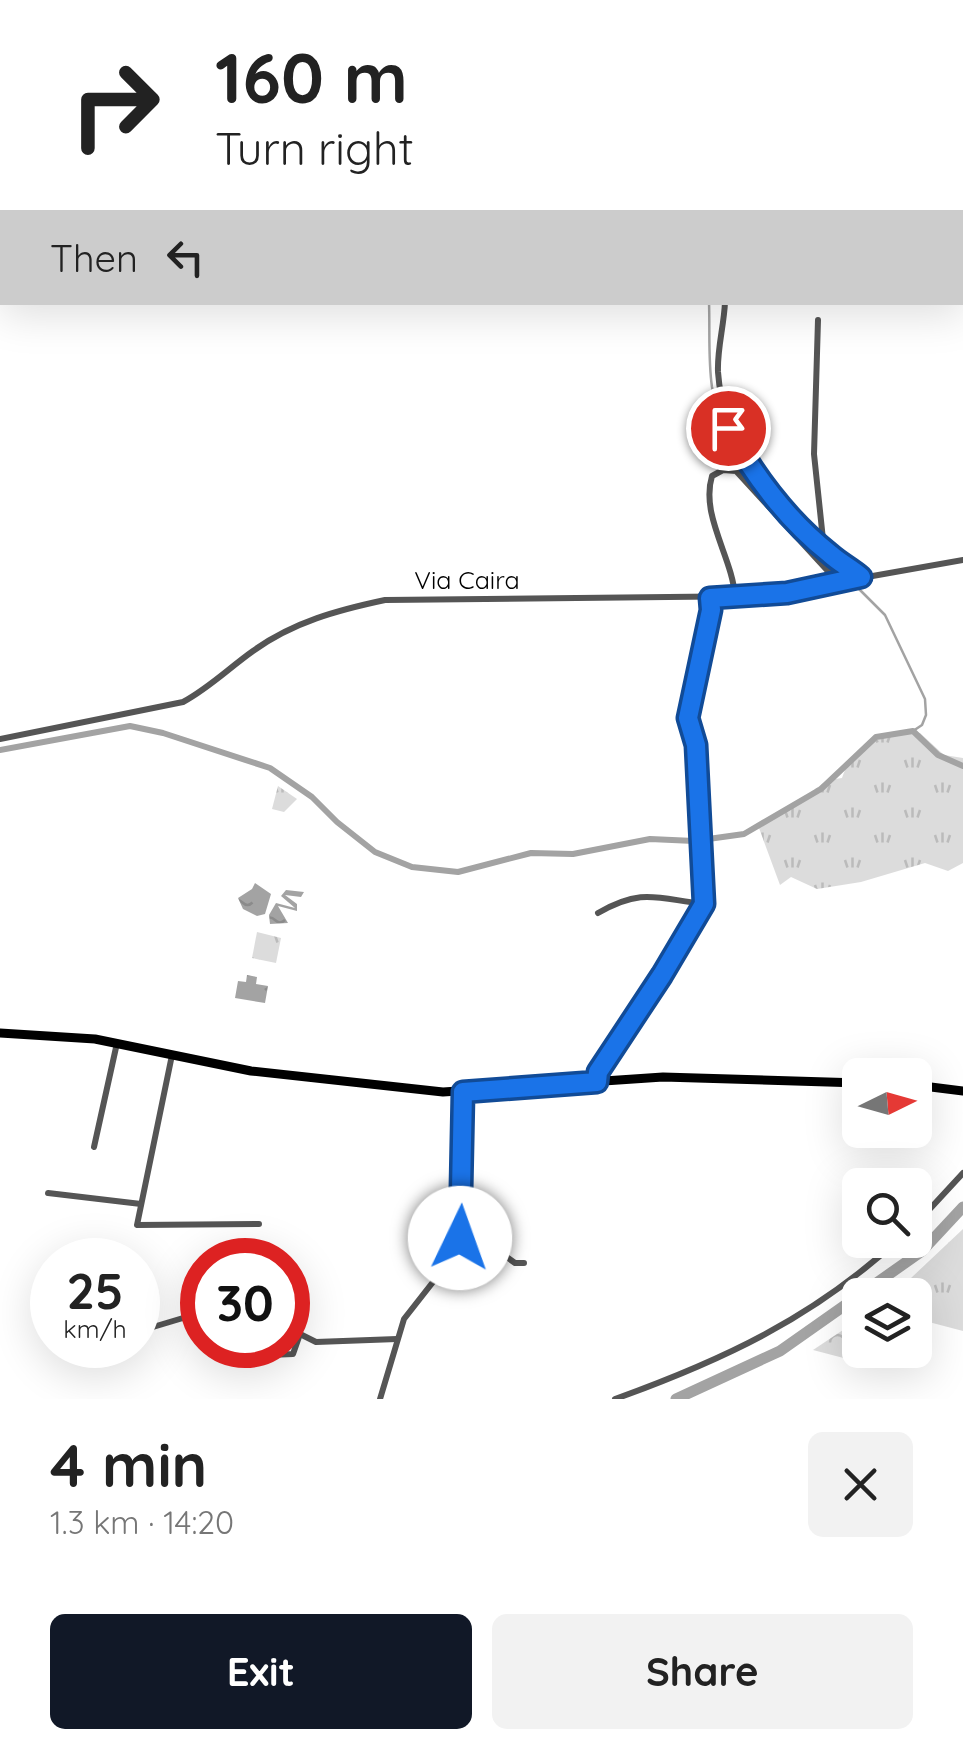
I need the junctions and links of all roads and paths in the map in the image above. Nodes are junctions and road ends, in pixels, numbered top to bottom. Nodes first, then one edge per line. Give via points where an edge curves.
1 (725, 305) edge
2 (818, 320) dead end
3 (824, 550) junction
4 (963, 560) edge
5 (861, 577) junction
6 (838, 582) junction
7 (735, 597) junction
8 (710, 598) junction
9 (0, 739) edge
10 (704, 904) junction
11 (598, 913) dead end
12 (0, 1033) edge
13 (117, 1043) junction
14 (172, 1055) junction
15 (597, 1082) junction
16 (842, 1082) edge
17 (932, 1087) edge
18 (463, 1092) junction
19 (963, 1092) edge
20 (94, 1147) dead end
21 (963, 1173) edge
22 (48, 1193) dead end
23 (141, 1204) junction
24 (932, 1207) edge
25 (259, 1224) dead end
26 (461, 1234) junction
27 (878, 1258) edge
28 (524, 1263) dead end
29 (310, 1338) edge
30 (397, 1339) junction
31 (380, 1399) edge
32 (615, 1399) edge

1 - 3 street via 718,371 728,428 765,488
2 - 3 street via 814,454
3 - 5 street
4 - 5 street, Via Caira
5 - 6 street, Via Caira
6 - 7 street, Via Caira
6 - 7 street via 736,471 724,470 712,476 711,500
7 - 8 street, Via Caira
8 - 9 street, Via Caira via 385,600 334,610 256,648 183,702
8 - 10 street via 688,718 696,745
10 - 11 street via 658,894
10 - 15 street
12 - 13 main road
13 - 14 main road
13 - 20 street
14 - 18 main road via 270,1074
14 - 23 street
15 - 16 main road via 692,1076
15 - 18 main road
17 - 19 main road
18 - 26 street
21 - 24 street
22 - 23 street
23 - 25 street via 137,1225
26 - 28 street
26 - 30 street
27 - 32 street via 843,1289 777,1328
29 - 30 street
30 - 31 street

